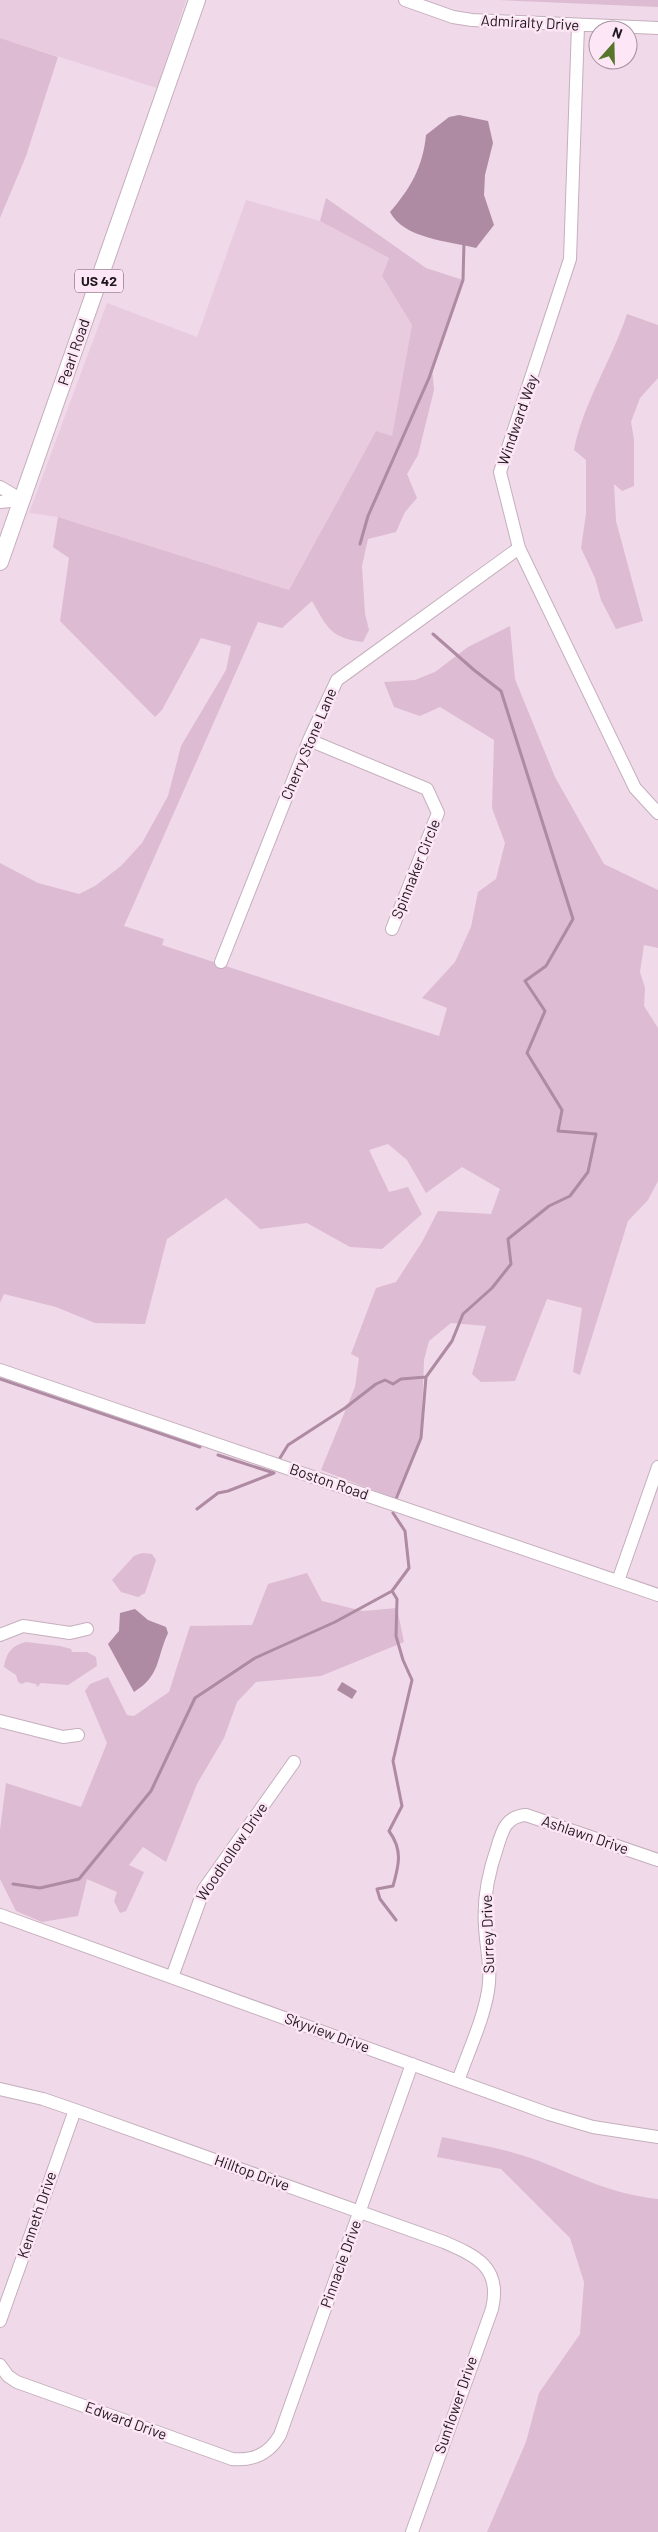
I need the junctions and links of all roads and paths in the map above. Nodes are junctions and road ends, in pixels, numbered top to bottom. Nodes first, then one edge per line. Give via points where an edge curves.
1 (198, 0) edge
2 (405, 0) edge
3 (578, 26) junction
4 (658, 28) edge
5 (0, 486) edge
6 (22, 500) junction
7 (0, 502) edge
8 (519, 548) junction
9 (0, 562) edge
10 (309, 740) junction
11 (658, 813) edge
12 (392, 929) dead end
13 (221, 962) dead end
14 (0, 1370) edge
15 (658, 1467) edge
16 (618, 1581) junction
17 (658, 1595) edge
18 (86, 1629) dead end
19 (0, 1635) edge
20 (0, 1721) edge
21 (78, 1735) dead end
22 (294, 1762) dead end
23 (512, 1818) joint
24 (658, 1860) edge
25 (0, 1915) edge
26 (172, 1977) junction
27 (412, 2064) junction
28 (458, 2081) junction
29 (0, 2089) edge
30 (74, 2110) junction
31 (658, 2131) edge
32 (658, 2137) edge
33 (359, 2211) junction
34 (492, 2278) joint
35 (0, 2321) edge
36 (0, 2365) edge
37 (259, 2456) joint
38 (412, 2532) edge

1 - 6 main road, Pearl Road / US 42
2 - 3 street, Admiralty Drive via 452,17
3 - 4 street, Admiralty Drive
3 - 8 street, Windward Way via 570,259 500,472
5 - 6 street
6 - 7 street
6 - 9 main road, Pearl Road / US 42
8 - 10 street, Cherry Stone Lane via 337,680
8 - 11 street, Windward Way via 635,788
10 - 12 street, Spinnaker Circle via 427,789 438,813
10 - 13 street, Cherry Stone Lane
14 - 16 street, Boston Road
15 - 16 street
16 - 17 street, Boston Road
18 - 19 street via 70,1633 23,1626
20 - 21 street via 63,1737
22 - 26 street, Woodhollow Drive via 204,1889
23 - 24 street, Ashlawn Drive via 533,1816
23 - 28 street, Surrey Drive via 502,1830 485,1892 485,1929 490,1959 488,1992
25 - 26 street, Skyview Drive
26 - 27 street, Skyview Drive
27 - 28 street, Skyview Drive
27 - 33 street, Pinnacle Drive
28 - 32 street, Skyview Drive via 593,2127
29 - 30 street, Hilltop Drive
30 - 33 street, Hilltop Drive
30 - 35 street, Kenneth Drive
31 - 32 street
33 - 34 street, Hilltop Drive via 472,2254 487,2268
33 - 37 street, Pinnacle Drive via 280,2435 268,2451
34 - 38 street, Sunflower Drive via 492,2308
36 - 37 street, Edward Drive via 17,2382 232,2459

